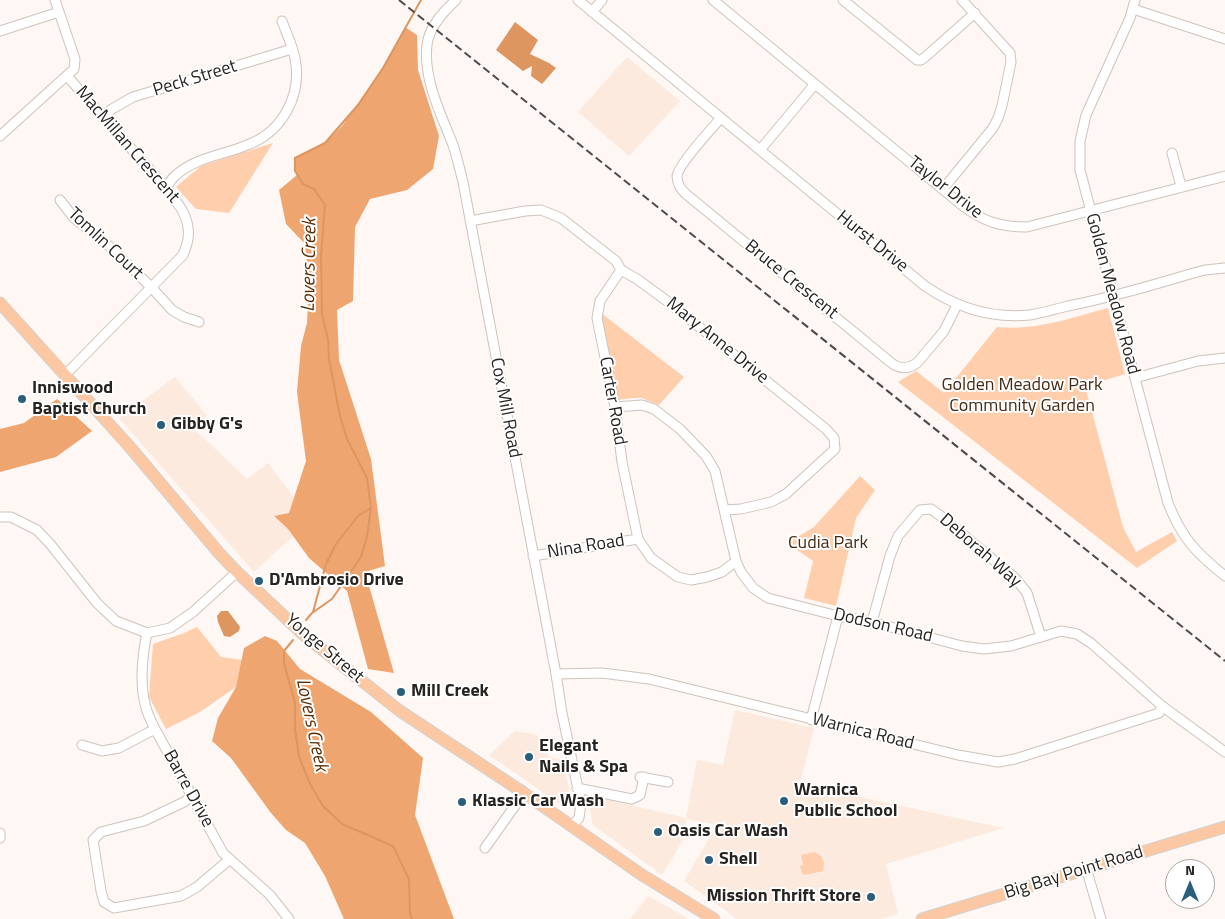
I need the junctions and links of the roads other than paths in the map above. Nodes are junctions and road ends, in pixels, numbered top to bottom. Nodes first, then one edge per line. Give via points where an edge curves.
1 (56, 0) edge
2 (456, 0) edge
3 (578, 0) edge
4 (602, 0) edge
5 (714, 0) edge
6 (843, 0) edge
7 (962, 0) edge
8 (1134, 5) edge
9 (59, 12) junction
10 (592, 12) junction
11 (974, 13) junction
12 (282, 21) dead end
13 (0, 31) edge
14 (1225, 39) edge
15 (292, 49) junction
16 (67, 76) junction
17 (815, 84) junction
18 (102, 117) junction
19 (721, 118) junction
20 (0, 136) edge
21 (760, 150) junction
22 (1172, 153) dead end
23 (1225, 176) edge
24 (1181, 186) junction
25 (166, 188) junction
26 (943, 189) junction
27 (60, 200) dead end
28 (1090, 210) junction
29 (470, 221) junction
30 (1225, 268) edge
31 (622, 270) junction
32 (152, 288) junction
33 (1112, 296) junction
34 (0, 303) edge
35 (957, 305) junction
36 (199, 322) dead end
37 (1225, 358) edge
38 (65, 376) junction
39 (1135, 378) junction
40 (615, 407) junction
41 (725, 510) junction
42 (0, 517) edge
43 (638, 538) junction
44 (533, 556) junction
45 (736, 561) junction
46 (237, 572) junction
47 (1225, 576) edge
48 (838, 616) junction
49 (872, 622) junction
50 (146, 633) junction
51 (1041, 637) junction
52 (556, 674) junction
53 (1162, 706) junction
54 (811, 720) junction
55 (155, 729) junction
56 (82, 745) dead end
57 (1225, 752) edge
58 (668, 782) dead end
59 (577, 788) junction
60 (524, 793) junction
61 (192, 796) junction
62 (572, 826) junction
63 (1225, 827) edge
64 (0, 833) edge
65 (0, 838) edge
66 (485, 848) dead end
67 (230, 858) junction
68 (1086, 868) junction
69 (289, 919) edge
70 (714, 919) edge
71 (922, 919) edge
72 (1101, 919) edge

1 - 9 street
2 - 29 street, Cox Mill Road via 434,24 427,43 427,65 454,148
3 - 10 street, Hurst Drive
4 - 10 street
5 - 17 street, Taylor Drive
6 - 11 street via 917,60 924,58
7 - 11 street
8 - 14 street
8 - 28 street, Golden Meadow Road via 1088,107 1081,133 1080,170
9 - 13 street
9 - 16 street via 75,61 74,69
10 - 19 street, Hurst Drive
11 - 26 street via 1010,53 1012,62 1000,112 992,128
12 - 15 street
15 - 18 street, Peck Street via 133,97
15 - 25 street via 297,82 283,118 253,143 186,168 174,176
16 - 18 street, MacMillan Crescent
16 - 20 street
17 - 21 street
17 - 26 street, Taylor Drive
18 - 25 street, MacMillan Crescent
19 - 21 street, Hurst Drive
19 - 35 street, Bruce Crescent via 681,166 677,177 681,189 893,365 902,368 917,363 944,331
21 - 35 street, Hurst Drive via 925,286
22 - 24 street
23 - 24 street, Taylor Drive
24 - 28 street, Taylor Drive
25 - 32 street, MacMillan Crescent via 188,222 188,239 183,255
26 - 28 street, Taylor Drive via 978,216 1007,226 1035,225
27 - 32 street, Tomlin Court via 74,218 110,246
28 - 33 street, Golden Meadow Road
29 - 31 street, Mary Anne Drive via 541,210 561,218 616,261
29 - 44 street, Cox Mill Road
30 - 33 street, Hurst Drive via 1205,270
31 - 40 street, Carter Road via 600,301 597,318
31 - 41 street, Mary Anne Drive via 667,301 834,438 834,449 786,494 771,502
32 - 36 street, Tomlin Court via 172,310
32 - 38 street, MacMillan Crescent
33 - 35 street, Hurst Drive via 1024,315 990,314
33 - 39 street, Golden Meadow Road
34 - 38 main road, Yonge Street
37 - 39 street
38 - 46 main road, Yonge Street
39 - 47 street, Golden Meadow Road via 1175,521 1194,548
40 - 41 street, Dodson Road via 642,405 654,409 680,430 716,471
40 - 43 street, Carter Road via 622,462
41 - 45 street, Dodson Road
42 - 50 street via 11,517 36,530 116,621
43 - 44 street, Nina Road
43 - 45 street, Nina Road via 651,558 678,577 691,580 708,577 722,572
44 - 52 street, Cox Mill Road
45 - 48 street, Dodson Road via 753,588 768,598
46 - 50 street via 170,628
46 - 60 main road, Yonge Street via 305,636 386,702
48 - 49 street, Dodson Road
48 - 54 street
49 - 51 street, Dodson Road via 984,649 1011,646
49 - 51 street, Deborah Way via 898,536 920,510 931,509 1015,578 1027,593
50 - 55 street, Barre Drive via 142,686 146,710
51 - 53 street, Dodson Road via 1061,631 1077,634
52 - 54 street, Warnica Road via 602,673 649,679
52 - 59 street, Cox Mill Road
53 - 54 street, Warnica Road via 1159,713 998,762
53 - 57 street, Dodson Road
55 - 56 street via 119,748 102,751
55 - 61 street, Barre Drive
58 - 59 street via 642,777 640,795 632,799
59 - 62 street, Cox Mill Road via 581,803 579,818
60 - 62 main road, Yonge Street
60 - 66 street
61 - 67 street, Barre Drive via 223,853
61 - 67 street via 144,822 101,832 94,840 104,902 114,908 181,896 197,888
62 - 70 main road, Yonge Street via 642,875
63 - 68 main road, Big Bay Point Road
64 - 65 street
67 - 69 street, Barre Drive via 270,895
68 - 71 main road, Big Bay Point Road
68 - 72 street

